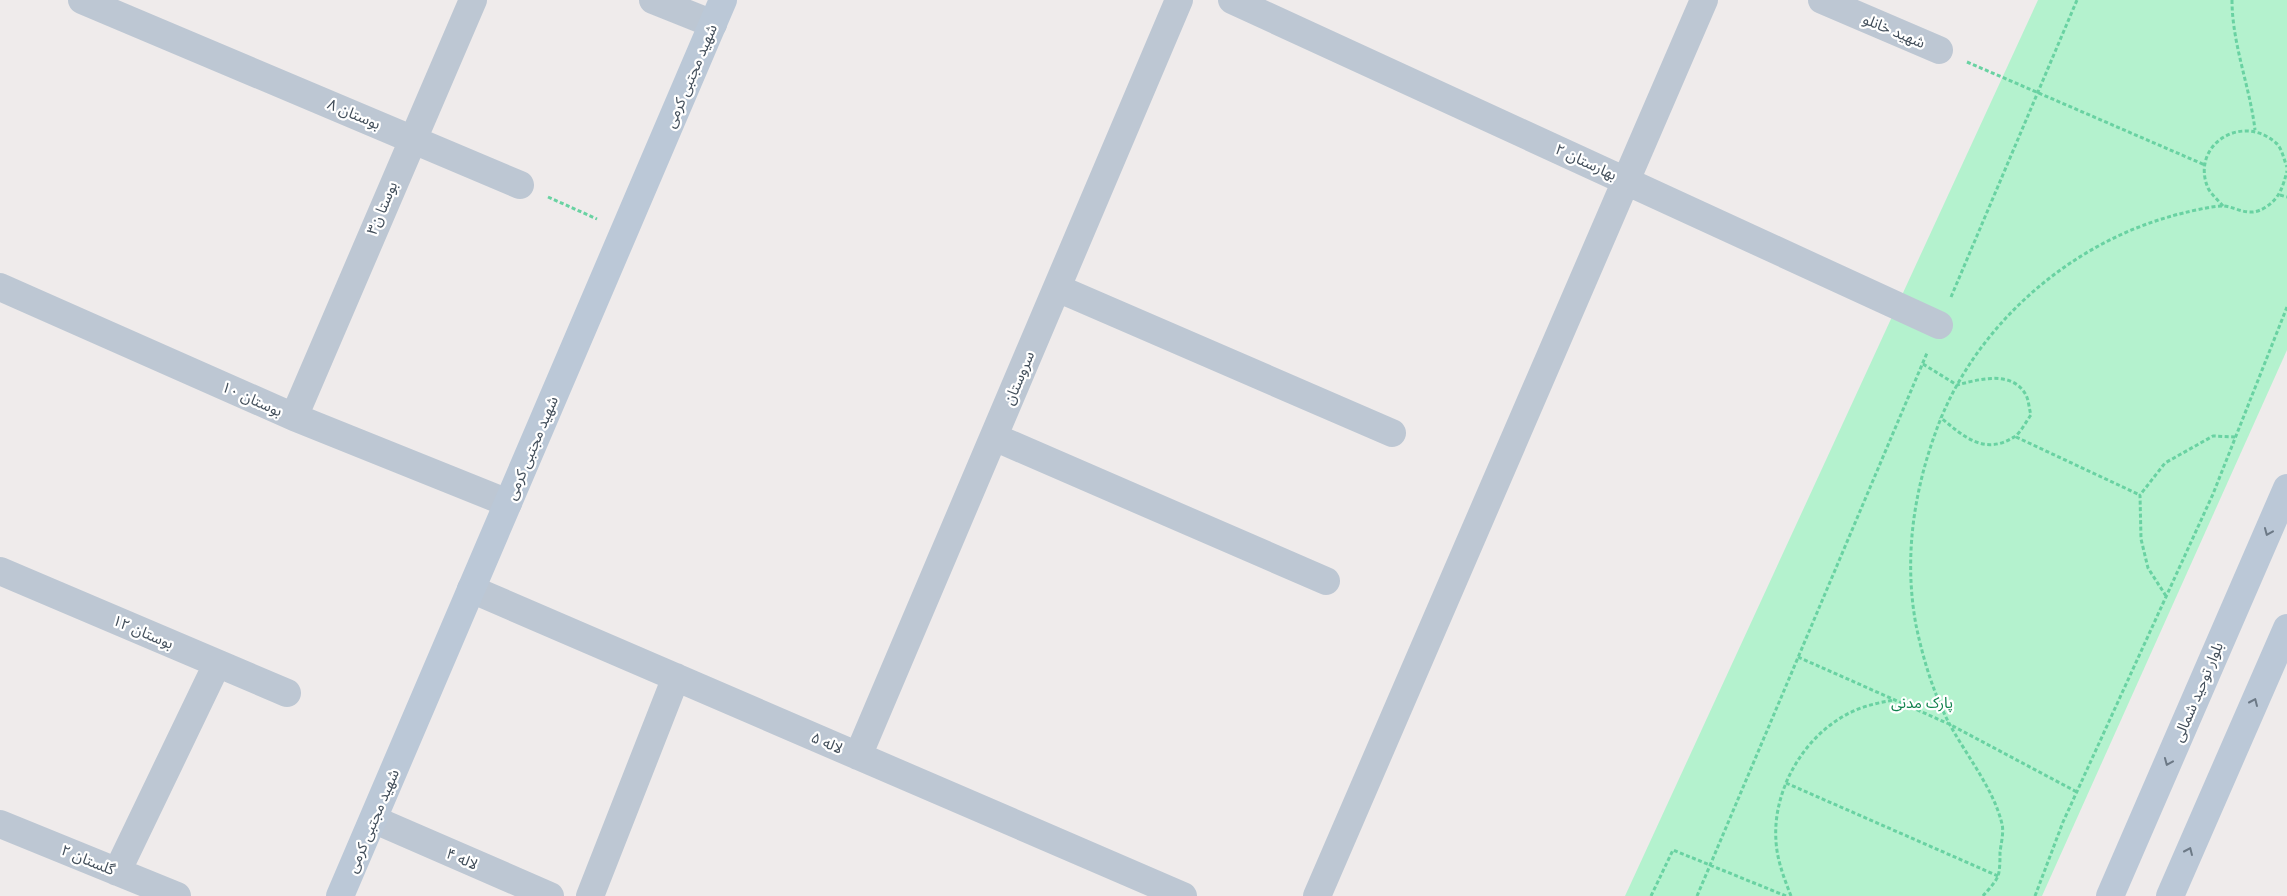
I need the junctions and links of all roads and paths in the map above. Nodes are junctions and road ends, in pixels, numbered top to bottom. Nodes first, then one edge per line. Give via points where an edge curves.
1 (82, 0) edge
2 (472, 0) edge
3 (653, 0) edge
4 (1179, 0) edge
5 (1232, 0) edge
6 (1704, 0) edge
7 (1822, 0) edge
8 (2077, 0) edge
9 (2232, 0) edge
10 (718, 12) edge
11 (1939, 50) joint
12 (2037, 93) junction
13 (2255, 130) junction
14 (412, 138) junction
15 (2205, 165) junction
16 (2287, 169) edge
17 (1626, 180) junction
18 (520, 185) joint
19 (2280, 195) junction
20 (2287, 197) edge
21 (2224, 206) junction
22 (625, 231) junction
23 (0, 287) edge
24 (1057, 288) junction
25 (2287, 307) edge
26 (1939, 325) junction
27 (1922, 364) junction
28 (1958, 385) junction
29 (1940, 417) junction
30 (294, 418) junction
31 (1392, 434) dead end
32 (994, 437) junction
33 (2016, 437) junction
34 (2235, 437) junction
35 (2287, 488) edge
36 (2140, 495) junction
37 (508, 503) junction
38 (0, 571) edge
39 (1326, 581) dead end
40 (471, 589) junction
41 (2166, 596) junction
42 (2287, 628) edge
43 (1798, 657) junction
44 (217, 664) junction
45 (676, 678) junction
46 (287, 693) dead end
47 (1895, 699) junction
48 (1949, 724) junction
49 (858, 756) junction
50 (1786, 783) junction
51 (2077, 792) junction
52 (375, 820) junction
53 (1, 827) edge
54 (1710, 865) junction
55 (118, 872) junction
56 (1998, 876) junction
57 (177, 896) edge
58 (340, 896) edge
59 (550, 896) edge
60 (590, 896) edge
61 (1183, 896) edge
62 (1317, 896) edge
63 (1651, 896) edge
64 (1697, 896) edge
65 (1786, 896) edge
66 (1791, 896) edge
67 (1983, 896) edge
68 (2035, 896) edge
69 (2110, 896) edge
70 (2170, 896) edge

1 - 14 street, بوستان ۸
2 - 14 street, بوستا ن۳
3 - 10 street
4 - 24 street, سروستان
5 - 17 street, بهارستان ۲
6 - 17 street
7 - 11 street, شهید خانلو
8 - 12 path
9 - 13 path via 2239,54
10 - 22 street, شهید مجتبی کرمی
11 - 12 path
12 - 15 path
12 - 26 path
13 - 15 path via 2232,132 2214,144
13 - 16 path via 2278,144
14 - 18 street, بوستان ۸
14 - 30 street, بوستا ن۳
15 - 21 path via 2208,189
16 - 19 path
17 - 26 street, بهارستان ۲
17 - 62 street
18 - 22 path
19 - 20 path
19 - 21 path via 2265,208 2244,213
21 - 28 path via 2164,219 2123,234 2076,259 2034,290 1997,328 1965,370
22 - 37 street, شهید مجتبی کرمی
23 - 30 street, بوستان ۱۰
24 - 31 street
24 - 32 street, سروستان
25 - 34 path
26 - 27 path
27 - 28 path
27 - 43 path
28 - 29 path
28 - 33 path via 1997,378 2013,380 2026,395 2031,415
29 - 33 path via 1966,439 1992,445
29 - 48 path via 1913,518 1910,571 1916,624 1929,675
30 - 37 street, بوستان ۱۰
32 - 39 street
32 - 49 street, سروستان
33 - 36 path
34 - 36 path via 2213,436 2165,463
34 - 41 path via 2213,494
35 -> 69 street, بلوار توحید شمالی
36 - 41 path via 2141,539 2148,568
37 - 40 street, شهید مجتبی کرمی
38 - 44 street, بوستان ۱۲
40 - 45 street, لاله ۵
40 - 52 street, شهید مجتبی کرمی
41 - 51 path
70 -> 42 street
43 - 47 path
43 - 54 path
44 - 46 street, بوستان ۱۲
44 - 55 street
45 - 49 street, لاله ۵
45 - 60 street
47 - 48 path
47 - 50 path via 1860,708 1829,726 1804,751
48 - 51 path
48 - 56 path via 1982,778 2003,825
49 - 61 street, لاله ۵
50 - 56 path
50 - 66 path via 1778,811 1776,841 1781,870
51 - 68 path
52 - 58 street, شهید مجتبی کرمی
52 - 59 street, لاله ۴
53 - 55 street, گلستان ۲
54 - 63 path via 1673,850
54 - 64 path
54 - 65 path
55 - 57 street, گلستان ۲
56 - 67 path

